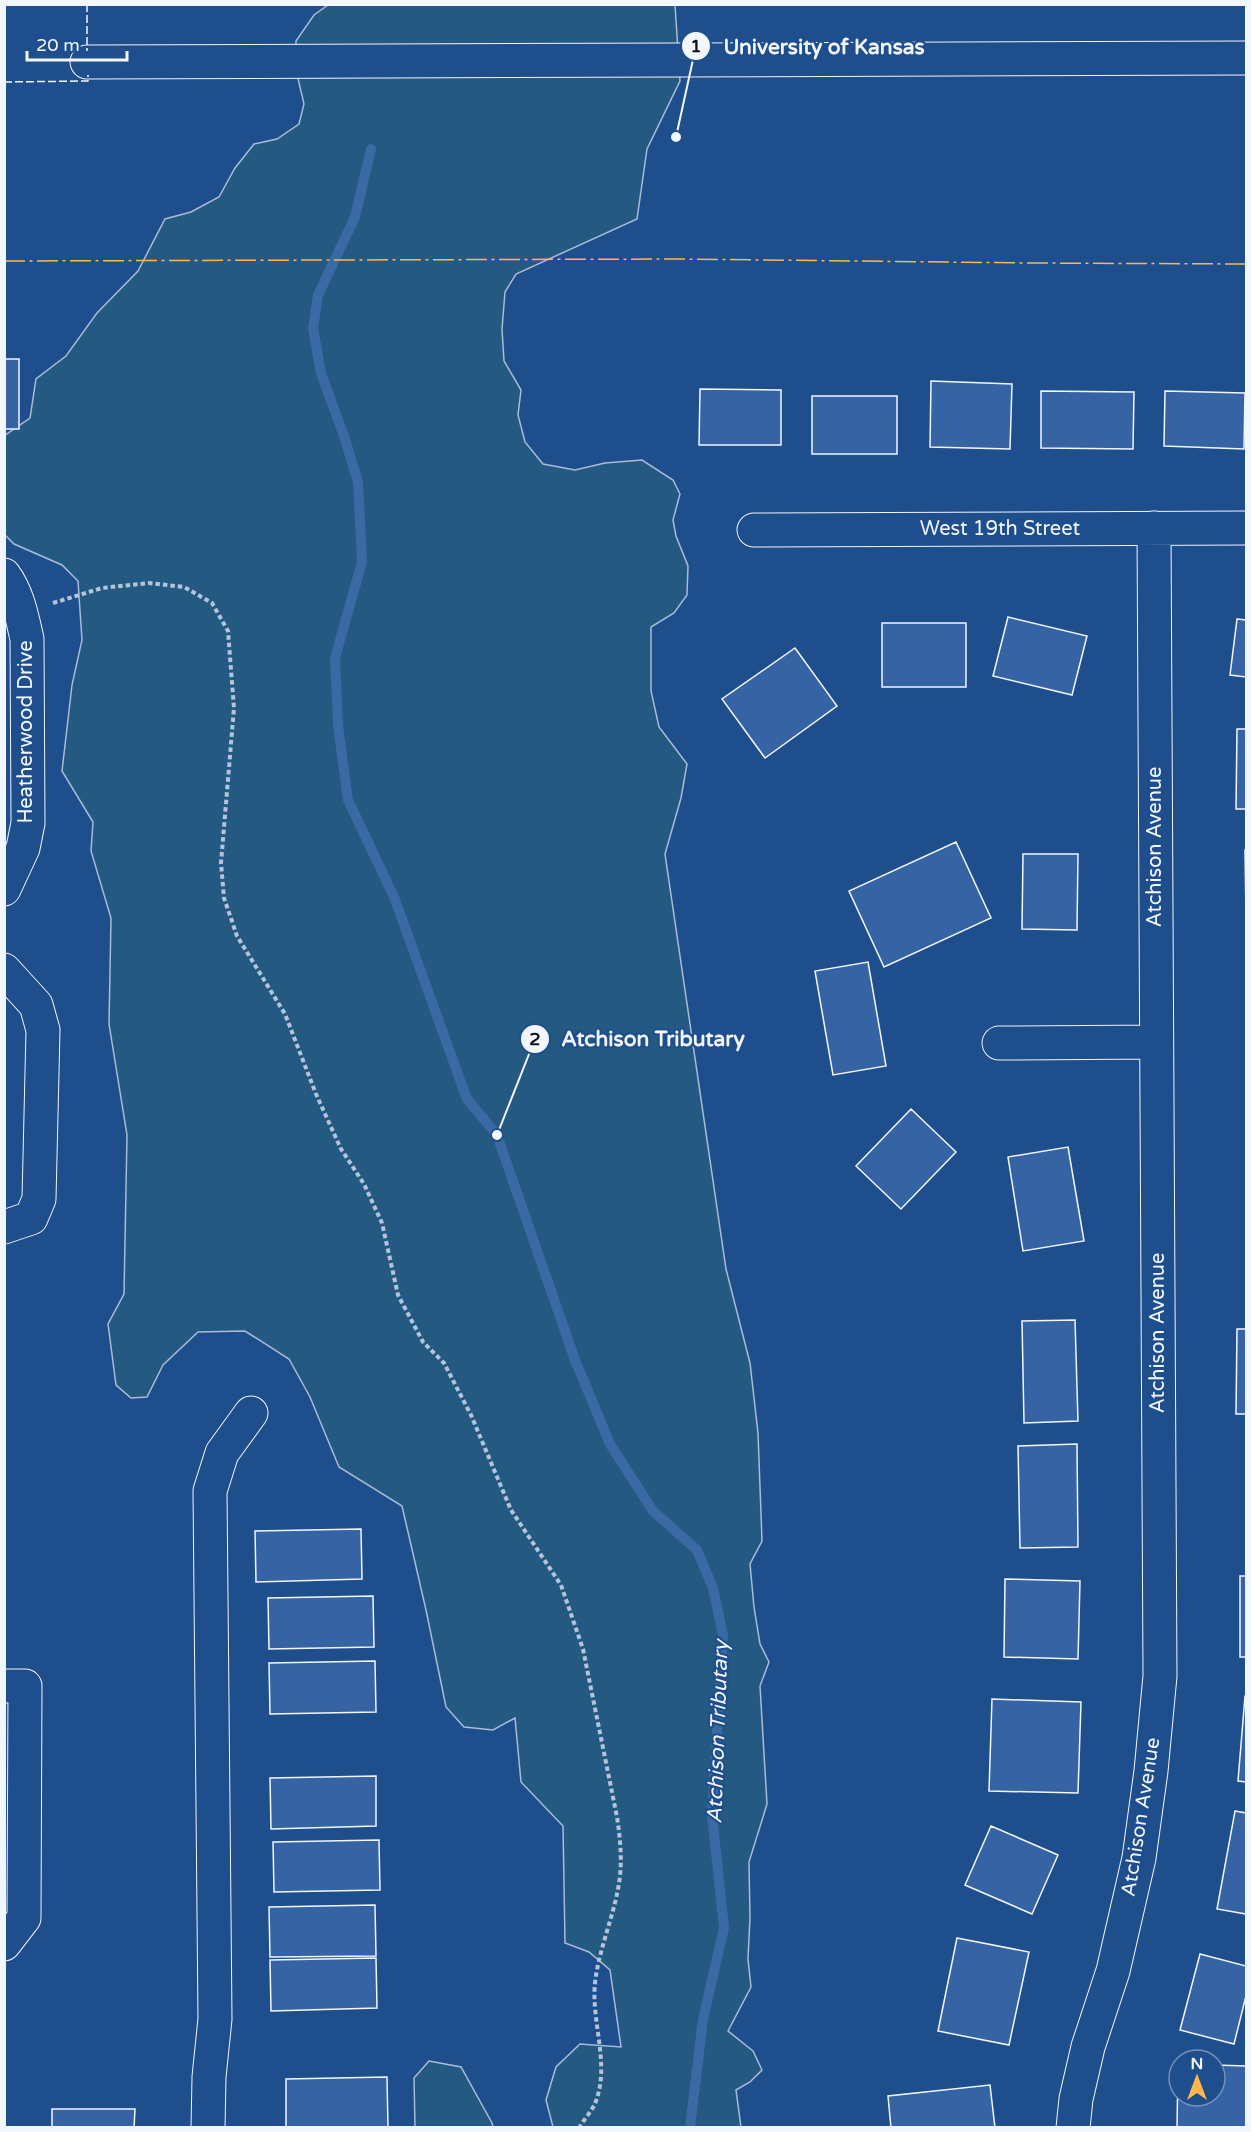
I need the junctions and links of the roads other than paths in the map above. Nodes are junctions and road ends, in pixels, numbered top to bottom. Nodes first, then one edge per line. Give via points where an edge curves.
1 (1246, 58) edge
2 (87, 62) dead end
3 (1154, 528) junction
4 (1246, 528) edge
5 (754, 530) dead end
6 (4, 575) edge
7 (4, 889) edge
8 (4, 970) edge
9 (1156, 1042) junction
10 (999, 1043) dead end
11 (4, 1227) edge
12 (251, 1413) dead end
13 (4, 1686) edge
14 (4, 1944) edge
15 (208, 2127) edge
16 (1073, 2127) edge

1 - 2 street
3 - 4 street, West 19th Street
3 - 5 street, West 19th Street
3 - 9 street, Atchison Avenue
6 - 7 street, Heatherwood Drive via 22,614 27,639 28,788 23,848
8 - 11 street via 36,1005 43,1030 39,1199 31,1218
9 - 10 street
9 - 16 street, Atchison Avenue via 1160,1676 1139,1858 1113,1971 1088,2046
12 - 15 street via 222,1453 210,1491 215,2019 208,2077
13 - 14 street via 25,1686 24,1918

